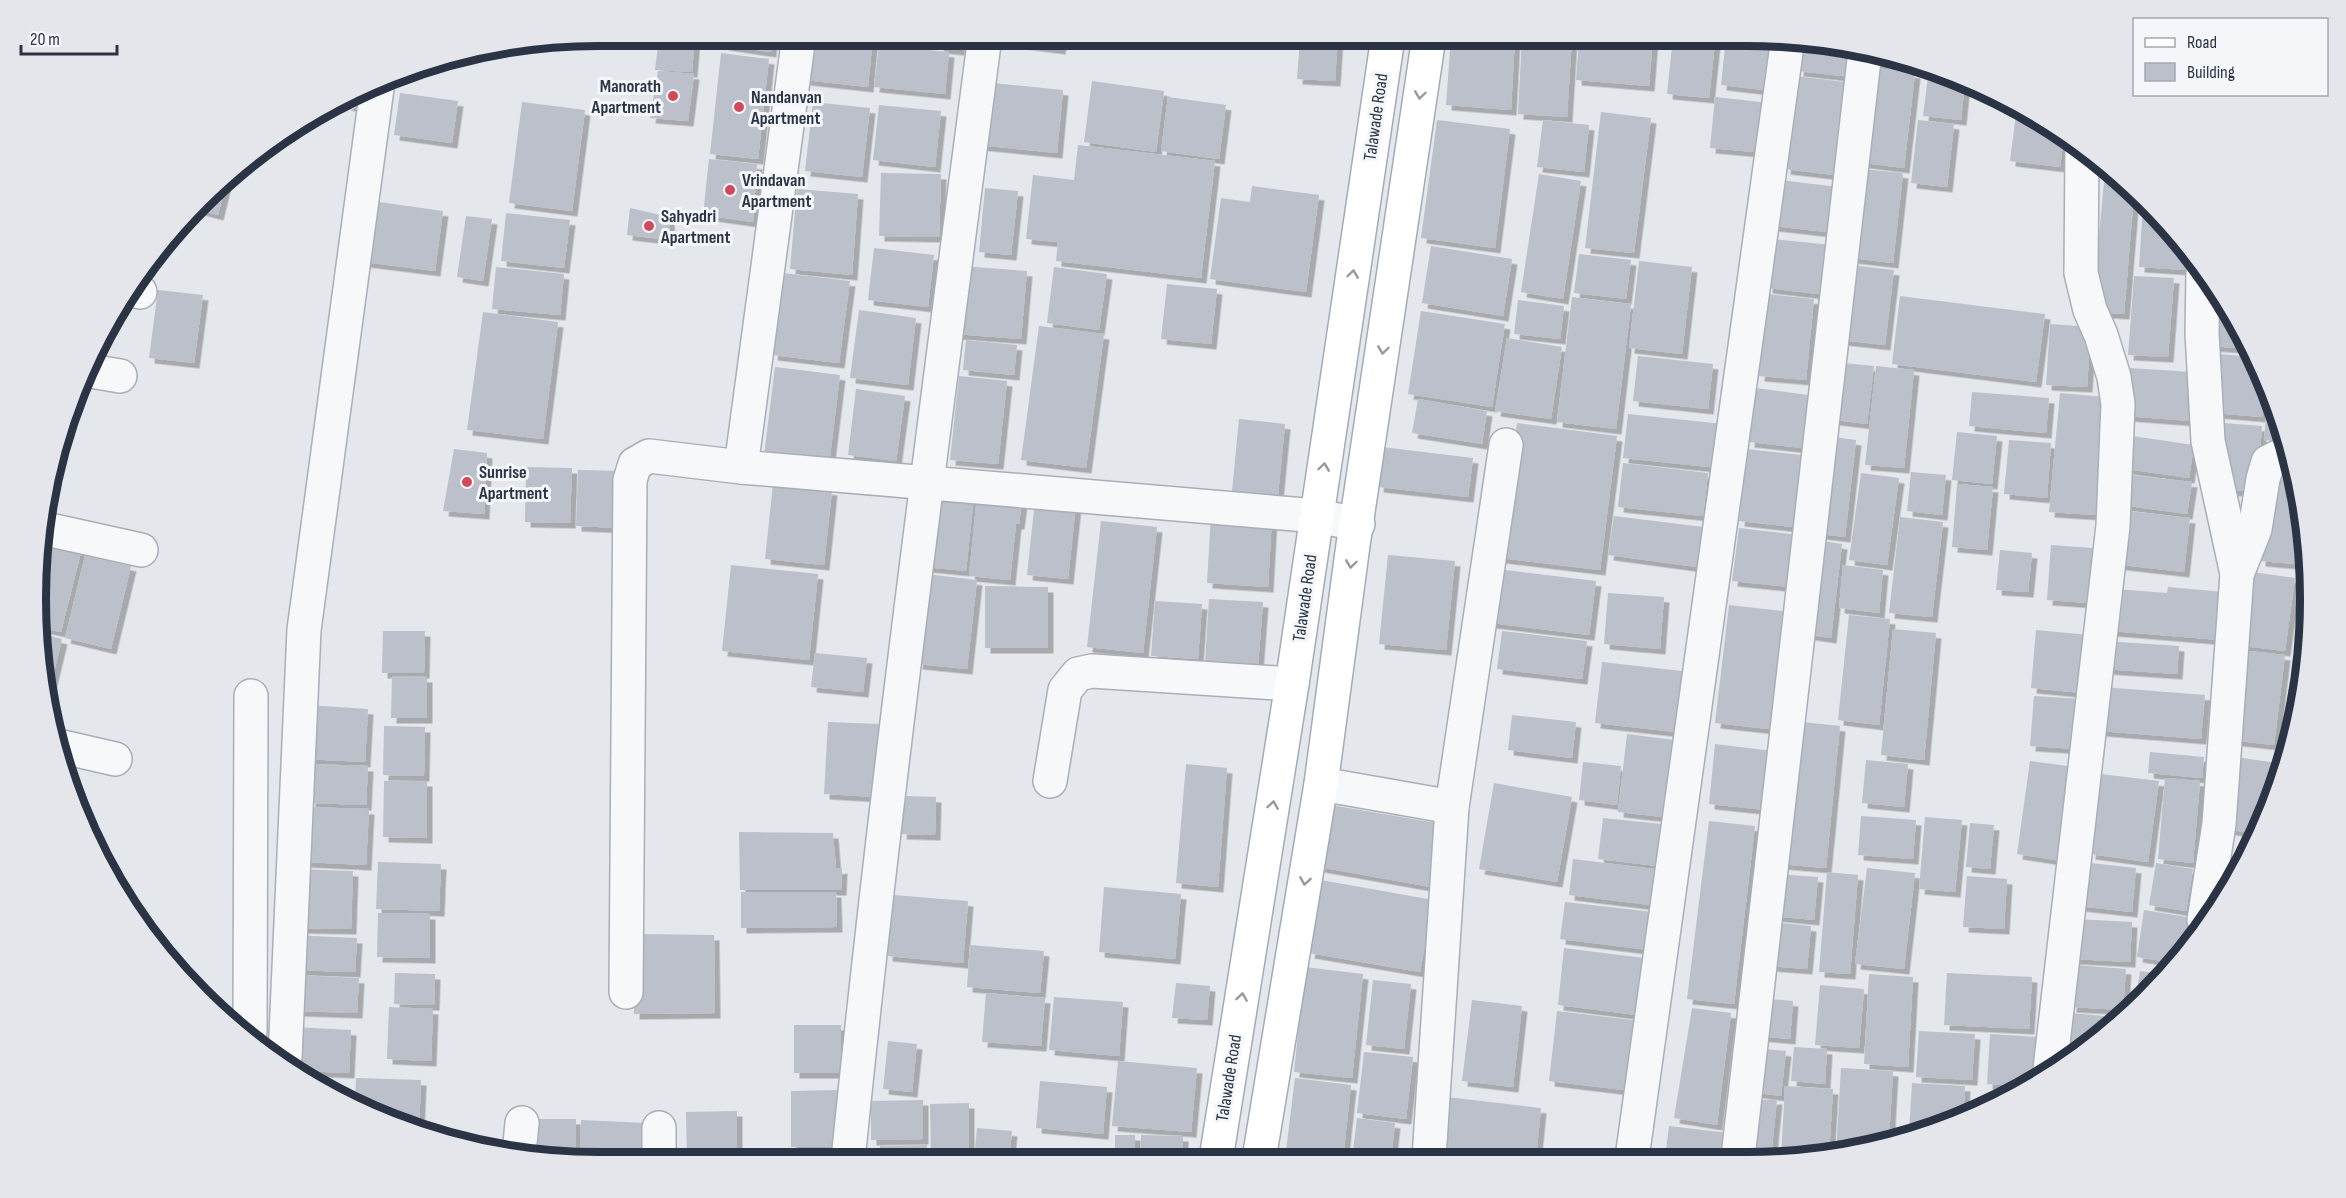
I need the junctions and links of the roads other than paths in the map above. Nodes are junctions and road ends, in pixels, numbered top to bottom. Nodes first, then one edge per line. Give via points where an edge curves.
1 (798, 46) edge
2 (984, 46) edge
3 (1387, 46) edge
4 (1428, 46) edge
5 (1787, 48) edge
6 (1864, 59) edge
7 (376, 94) edge
8 (2082, 160) edge
9 (2203, 288) edge
10 (1506, 445) dead end
11 (2281, 457) edge
12 (741, 467) junction
13 (927, 483) junction
14 (1317, 516) junction
15 (1358, 524) junction
16 (51, 530) edge
17 (141, 550) dead end
18 (2237, 574) junction
19 (1292, 684) junction
20 (251, 696) dead end
21 (67, 748) edge
22 (115, 759) dead end
23 (1050, 781) dead end
24 (1321, 784) junction
25 (1452, 807) junction
26 (2206, 906) edge
27 (626, 992) dead end
28 (250, 1026) edge
29 (285, 1053) edge
30 (2051, 1060) edge
31 (659, 1128) dead end
32 (659, 1152) edge
33 (849, 1152) edge
34 (1217, 1152) edge
35 (1260, 1152) edge
36 (1429, 1152) edge
37 (1633, 1152) edge
38 (1739, 1152) edge

1 - 12 street
2 - 13 street
14 -> 3 main road, Talawade Road
4 -> 15 main road
5 - 37 street
6 - 38 street
7 - 29 street via 304,630
8 - 30 street via 2081,273 2114,377 2118,404 2113,526
9 - 18 street via 2208,441
10 - 25 street
11 - 18 street via 2268,462 2255,529
12 - 13 street
12 - 27 street via 649,456 634,464 630,480
13 - 14 street
13 - 33 street via 873,912
14 - 15 street
14 - 19 main road, Talawade Road
15 -> 24 main road
16 - 17 street
18 - 26 street via 2219,824
19 - 23 street via 1092,671 1078,674 1065,690
34 -> 19 main road, Talawade Road
20 - 28 street
21 - 22 street
24 - 25 street
24 -> 35 main road
25 - 36 street
31 - 32 street

